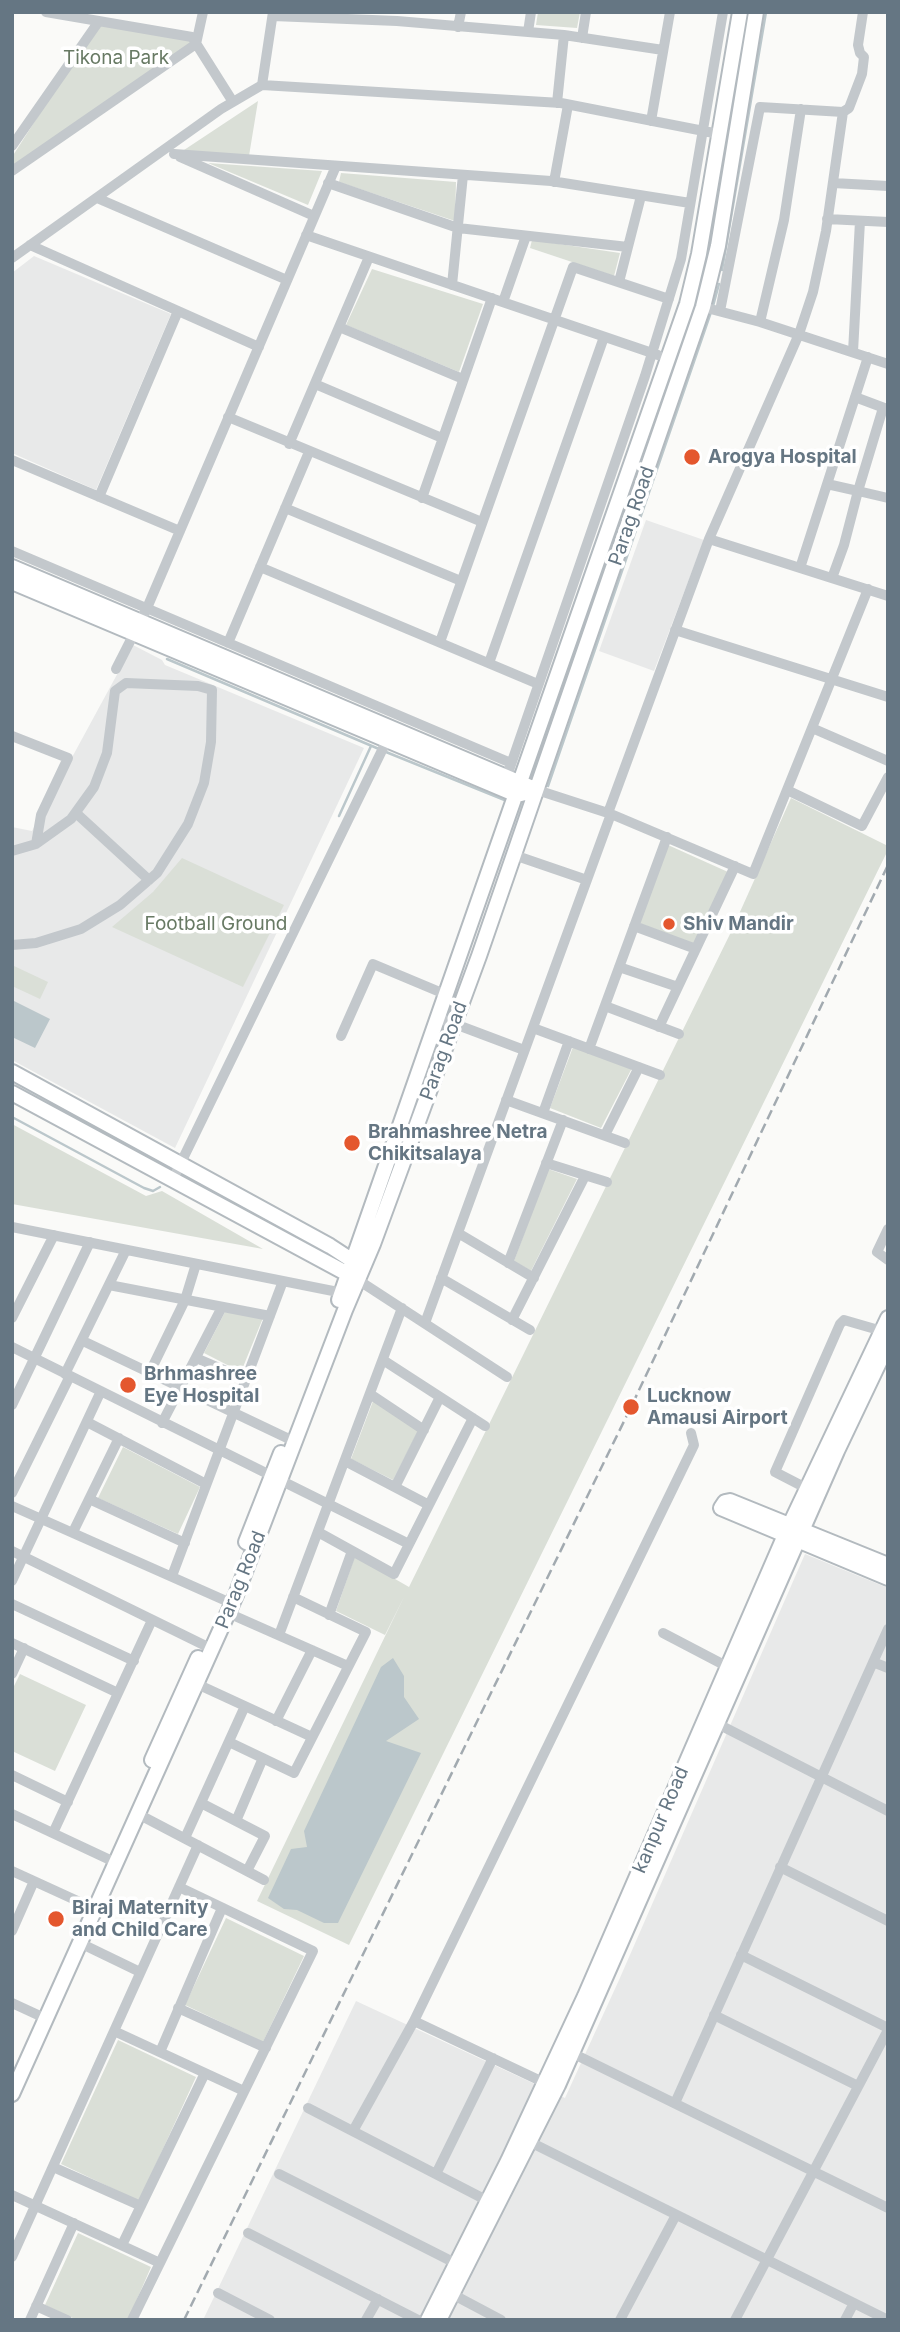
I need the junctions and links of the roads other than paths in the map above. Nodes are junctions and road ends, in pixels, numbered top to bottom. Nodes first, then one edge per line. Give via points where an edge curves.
1 (46, 12) edge
2 (203, 12) edge
3 (461, 12) edge
4 (531, 12) edge
5 (586, 12) edge
6 (670, 12) edge
7 (723, 12) edge
8 (740, 12) edge
9 (756, 12) edge
10 (863, 12) edge
11 (273, 14) edge
12 (338, 15) edge
13 (99, 21) junction
14 (458, 27) junction
15 (528, 32) junction
16 (564, 35) junction
17 (582, 38) junction
18 (196, 44) junction
19 (663, 50) junction
20 (262, 85) junction
21 (233, 102) junction
22 (563, 104) junction
23 (801, 109) junction
24 (844, 112) junction
25 (651, 121) junction
26 (702, 130) junction
27 (719, 134) junction
28 (12, 146) edge
29 (170, 151) junction
30 (733, 155) junction
31 (751, 158) junction
32 (335, 166) junction
33 (12, 171) edge
34 (463, 175) junction
35 (554, 182) junction
36 (328, 183) junction
37 (833, 183) junction
38 (888, 186) edge
39 (641, 196) junction
40 (97, 198) junction
41 (690, 203) junction
42 (314, 216) junction
43 (827, 219) junction
44 (860, 221) junction
45 (888, 222) edge
46 (458, 228) junction
47 (306, 235) junction
48 (526, 236) junction
49 (30, 245) junction
50 (628, 247) junction
51 (369, 257) junction
52 (12, 258) edge
53 (695, 272) junction
54 (710, 276) junction
55 (727, 280) junction
56 (287, 281) junction
57 (619, 282) junction
58 (452, 285) junction
59 (492, 298) junction
60 (669, 299) junction
61 (503, 302) junction
62 (703, 307) junction
63 (178, 311) junction
64 (720, 311) junction
65 (554, 320) junction
66 (760, 322) junction
67 (339, 327) junction
68 (799, 334) junction
69 (604, 337) junction
70 (258, 347) junction
71 (853, 352) junction
72 (653, 353) junction
73 (867, 357) junction
74 (668, 358) junction
75 (888, 364) edge
76 (463, 379) junction
77 (315, 384) junction
78 (855, 397) junction
79 (886, 409) edge
80 (229, 418) junction
81 (442, 438) junction
82 (289, 444) junction
83 (309, 452) junction
84 (12, 460) edge
85 (827, 484) junction
86 (858, 491) junction
87 (99, 497) junction
88 (422, 498) junction
89 (888, 498) edge
90 (285, 508) junction
91 (482, 522) junction
92 (180, 531) junction
93 (709, 539) junction
94 (12, 551) edge
95 (12, 567) edge
96 (260, 567) junction
97 (800, 568) junction
98 (832, 578) junction
99 (461, 581) junction
100 (12, 582) edge
101 (868, 589) junction
102 (888, 596) edge
103 (147, 608) junction
104 (138, 628) junction
105 (675, 630) junction
106 (440, 642) junction
107 (228, 643) junction
108 (489, 663) junction
109 (116, 669) dead end
110 (832, 679) junction
111 (538, 684) junction
112 (888, 697) edge
113 (812, 728) junction
114 (390, 734) junction
115 (12, 736) edge
116 (888, 761) edge
117 (509, 770) junction
118 (888, 777) edge
119 (519, 789) junction
120 (537, 790) junction
121 (787, 790) junction
122 (76, 813) junction
123 (609, 813) junction
124 (667, 837) junction
125 (36, 844) junction
126 (12, 850) edge
127 (514, 855) junction
128 (735, 866) junction
129 (149, 880) junction
130 (587, 880) junction
131 (634, 926) junction
132 (12, 945) edge
133 (696, 949) junction
134 (619, 967) junction
135 (678, 987) junction
136 (447, 995) junction
137 (605, 1006) junction
138 (439, 1018) junction
139 (454, 1024) junction
140 (659, 1027) junction
141 (533, 1028) junction
142 (679, 1034) dead end
143 (341, 1036) dead end
144 (569, 1041) junction
145 (589, 1049) junction
146 (524, 1050) junction
147 (639, 1067) junction
148 (12, 1072) edge
149 (660, 1075) dead end
150 (12, 1093) edge
151 (506, 1100) junction
152 (542, 1113) junction
153 (563, 1120) junction
154 (605, 1135) junction
155 (625, 1143) dead end
156 (546, 1163) junction
157 (181, 1164) junction
158 (585, 1176) junction
159 (173, 1180) junction
160 (607, 1182) dead end
161 (888, 1229) edge
162 (14, 1231) edge
163 (458, 1233) junction
164 (54, 1236) junction
165 (90, 1242) junction
166 (126, 1250) junction
167 (888, 1260) edge
168 (508, 1263) junction
169 (196, 1264) junction
170 (353, 1272) junction
171 (441, 1278) junction
172 (534, 1278) junction
173 (283, 1281) junction
174 (109, 1285) junction
175 (347, 1294) junction
176 (185, 1300) junction
177 (222, 1307) junction
178 (402, 1308) junction
179 (270, 1315) junction
180 (12, 1318) edge
181 (512, 1320) junction
182 (425, 1323) junction
183 (530, 1330) dead end
184 (886, 1331) edge
185 (83, 1341) junction
186 (12, 1347) edge
187 (196, 1358) junction
188 (35, 1359) junction
189 (383, 1360) junction
190 (150, 1372) junction
191 (67, 1375) junction
192 (507, 1377) dead end
193 (245, 1379) junction
194 (16, 1387) edge
195 (180, 1387) junction
196 (101, 1391) junction
197 (370, 1394) junction
198 (440, 1397) junction
199 (12, 1405) edge
200 (233, 1411) junction
201 (473, 1418) junction
202 (86, 1422) junction
203 (162, 1423) junction
204 (485, 1426) dead end
205 (424, 1430) junction
206 (691, 1433) dead end
207 (119, 1438) junction
208 (287, 1438) junction
209 (218, 1451) junction
210 (345, 1461) junction
211 (276, 1478) junction
212 (206, 1484) junction
213 (395, 1487) junction
214 (806, 1488) junction
215 (12, 1493) edge
216 (89, 1499) junction
217 (329, 1503) junction
218 (429, 1505) junction
219 (12, 1506) edge
220 (42, 1518) junction
221 (73, 1532) junction
222 (317, 1532) junction
223 (794, 1533) junction
224 (185, 1543) junction
225 (409, 1544) junction
226 (12, 1551) edge
227 (352, 1551) junction
228 (24, 1557) junction
229 (885, 1566) edge
230 (173, 1576) junction
231 (12, 1581) edge
232 (293, 1597) junction
233 (12, 1604) edge
234 (226, 1606) junction
235 (329, 1615) junction
236 (152, 1620) junction
237 (888, 1629) edge
238 (663, 1633) dead end
239 (279, 1635) junction
240 (12, 1643) edge
241 (208, 1647) junction
242 (24, 1648) junction
243 (312, 1650) junction
244 (134, 1661) junction
245 (873, 1662) junction
246 (348, 1666) junction
247 (728, 1667) junction
248 (888, 1668) edge
249 (12, 1674) edge
250 (197, 1684) junction
251 (118, 1693) junction
252 (245, 1706) junction
253 (276, 1721) junction
254 (712, 1721) junction
255 (312, 1737) junction
256 (229, 1742) junction
257 (263, 1758) junction
258 (12, 1776) edge
259 (821, 1777) junction
260 (68, 1802) junction
261 (201, 1803) junction
262 (888, 1811) edge
263 (12, 1814) edge
264 (138, 1814) junction
265 (236, 1821) junction
266 (53, 1833) junction
267 (185, 1838) junction
268 (198, 1845) junction
269 (108, 1860) junction
270 (780, 1867) junction
271 (12, 1871) edge
272 (247, 1871) junction
273 (264, 1880) dead end
274 (34, 1881) junction
275 (179, 1887) junction
276 (91, 1908) junction
277 (222, 1908) junction
278 (888, 1921) edge
279 (12, 1931) edge
280 (80, 1943) junction
281 (741, 1955) junction
282 (141, 1972) junction
283 (12, 2003) edge
284 (178, 2008) junction
285 (38, 2015) junction
286 (714, 2015) junction
287 (414, 2021) junction
288 (888, 2029) edge
289 (114, 2031) junction
290 (266, 2048) junction
291 (160, 2052) junction
292 (572, 2053) junction
293 (493, 2058) junction
294 (12, 2071) edge
295 (205, 2073) junction
296 (545, 2083) junction
297 (858, 2086) junction
298 (244, 2091) junction
299 (12, 2094) edge
300 (675, 2103) junction
301 (308, 2108) dead end
302 (353, 2132) junction
303 (524, 2139) junction
304 (53, 2167) junction
305 (814, 2171) junction
306 (279, 2174) dead end
307 (436, 2174) junction
308 (12, 2195) edge
309 (488, 2201) junction
310 (35, 2206) junction
311 (141, 2206) junction
312 (888, 2208) edge
313 (676, 2215) junction
314 (74, 2223) junction
315 (248, 2233) dead end
316 (122, 2245) junction
317 (12, 2257) edge
318 (767, 2260) junction
319 (160, 2263) junction
320 (461, 2266) junction
321 (218, 2293) dead end
322 (452, 2294) junction
323 (377, 2299) junction
324 (854, 2303) junction
325 (36, 2306) junction
326 (253, 2316) edge
327 (30, 2320) edge
328 (67, 2320) edge
329 (132, 2320) edge
330 (270, 2320) edge
331 (366, 2320) edge
332 (418, 2320) edge
333 (428, 2320) edge
334 (439, 2320) edge
335 (501, 2320) edge
336 (620, 2320) edge
337 (735, 2320) edge
338 (845, 2320) edge
339 (888, 2320) edge

1 - 13 street
2 - 18 street
3 - 14 street
4 - 15 street
5 - 17 street
6 - 19 street
7 - 26 street
8 - 27 street, Parag Road
9 - 30 street, Parag Road
10 - 24 street via 858,45 864,57 862,74
11 - 12 street
11 - 20 street
12 - 14 street
13 - 18 street via 192,37
13 - 28 street
14 - 15 street
15 - 16 street
16 - 17 street
16 - 22 street
17 - 19 street
18 - 21 street
18 - 33 street
19 - 25 street
20 - 21 street
20 - 22 street
21 - 29 street
22 - 25 street
22 - 35 street
23 - 24 street
23 - 31 street via 760,107
23 - 66 street via 784,220
24 - 37 street
25 - 26 street
26 - 27 street
26 - 41 street
27 - 53 street, Parag Road
29 - 32 street
29 - 40 street
29 - 42 street
30 - 31 street
30 - 54 street, Parag Road
31 - 55 street
32 - 34 street
32 - 36 street
34 - 35 street
34 - 46 street
35 - 39 street
36 - 42 street
36 - 46 street
37 - 38 street
37 - 43 street
39 - 41 street
39 - 50 street
40 - 49 street
40 - 56 street
41 - 60 street
42 - 47 street
43 - 44 street
43 - 68 street via 813,292
44 - 45 street
44 - 71 street
46 - 48 street
46 - 58 street
47 - 51 street
47 - 56 street
48 - 50 street
48 - 61 street
49 - 52 street
49 - 63 street
50 - 57 street
51 - 58 street
51 - 67 street
53 - 54 street
53 - 74 street, Parag Road
54 - 55 street
54 - 62 street, Parag Road
55 - 64 street
56 - 70 street
57 - 60 street
57 - 65 street via 573,267
58 - 59 street
59 - 61 street
59 - 76 street
60 - 72 street
61 - 65 street
62 - 64 street
62 - 120 street, Parag Road
63 - 70 street
63 - 87 street
64 - 66 street
65 - 69 street
65 - 91 street
66 - 68 street
67 - 76 street
67 - 77 street
68 - 71 street
68 - 93 street
69 - 72 street
69 - 108 street
70 - 80 street
71 - 73 street
72 - 74 street
72 - 111 street
73 - 75 street
73 - 78 street
74 - 119 street, Parag Road
76 - 81 street
77 - 81 street
77 - 82 street
78 - 79 street
78 - 85 street
79 - 86 street
80 - 82 street
80 - 92 street
81 - 88 street
82 - 83 street
83 - 88 street
83 - 90 street
84 - 87 street
85 - 86 street
85 - 97 street
86 - 89 street
86 - 98 street
87 - 92 street
88 - 91 street
90 - 96 street
90 - 99 street
91 - 99 street
92 - 103 street
93 - 97 street
93 - 105 street
94 - 103 street
95 - 104 street
96 - 106 street
96 - 107 street
97 - 98 street
98 - 101 street
99 - 106 street
100 - 104 street
101 - 102 street
101 - 110 street
103 - 104 street
103 - 107 street
104 - 109 street
104 - 114 street
105 - 110 street
105 - 123 street
106 - 108 street
107 - 117 street
108 - 111 street
110 - 112 street
110 - 113 street
111 - 117 street
113 - 116 street
113 - 121 street
114 - 117 street
114 - 119 street
114 - 157 street
115 - 125 street via 68,758 41,815
117 - 119 street
118 - 121 street via 862,826
119 - 120 street
119 - 136 street, Parag Road
120 - 123 street
120 - 127 street, Parag Road
121 - 128 street via 753,874
122 - 125 street
122 - 129 street
122 - 129 street via 94,787 107,753 115,691 126,683 212,690 204,783 188,824
123 - 124 street
123 - 130 street
124 - 128 street
124 - 131 street
125 - 126 street
127 - 130 street
127 - 139 street, Parag Road
128 - 133 street
129 - 132 street via 81,929
130 - 141 street
131 - 133 street
131 - 134 street
133 - 135 street
134 - 135 street
134 - 137 street
135 - 140 street
136 - 138 street, Parag Road
136 - 143 street via 373,964
137 - 140 street
137 - 145 street
138 - 139 street
138 - 170 street, Parag Road
139 - 146 street
139 - 170 street, Parag Road
140 - 142 street
141 - 144 street
141 - 146 street
144 - 145 street
144 - 152 street
145 - 147 street
146 - 151 street
147 - 149 street
147 - 154 street
148 - 157 street
150 - 159 street
151 - 152 street
151 - 163 street
152 - 153 street
153 - 154 street
153 - 156 street
154 - 155 street
156 - 158 street
156 - 168 street
157 - 159 street
157 - 170 street
158 - 160 street
158 - 172 street
159 - 170 street
161 - 167 street via 877,1252
162 - 164 street
163 - 168 street
163 - 171 street
164 - 165 street
164 - 180 street
165 - 166 street
165 - 188 street
166 - 169 street
166 - 174 street
168 - 172 street
169 - 173 street
169 - 176 street
170 - 175 street, Parag Road
170 - 178 street
171 - 181 street
171 - 182 street
172 - 181 street
173 - 175 street
173 - 179 street
174 - 176 street
174 - 185 street
175 - 208 street, Parag Road
175 - 211 street, Parag Road
176 - 177 street
176 - 190 street
177 - 179 street
177 - 187 street
178 - 182 street
178 - 189 street
179 - 193 street
181 - 183 street
182 - 192 street
184 - 214 street, kanpur Road
184 - 214 street via 845,1320 840,1324 775,1472
184 - 223 street
185 - 190 street
185 - 191 street
186 - 188 street
187 - 193 street
187 - 195 street
188 - 191 street
188 - 194 street
189 - 197 street
189 - 198 street
190 - 195 street
191 - 196 street
191 - 215 street
193 - 200 street
194 - 199 street
195 - 200 street
195 - 203 street
196 - 202 street
196 - 203 street
197 - 205 street
197 - 210 street
198 - 201 street
198 - 205 street
200 - 208 street
200 - 209 street
201 - 204 street
201 - 218 street
202 - 207 street
202 - 220 street
203 - 209 street
205 - 213 street
206 - 287 street via 694,1445
207 - 212 street
207 - 216 street
208 - 211 street, Parag Road
209 - 211 street
209 - 212 street
210 - 213 street
210 - 217 street
211 - 217 street
211 - 234 street, Parag Road
212 - 224 street
213 - 218 street
214 - 223 street, kanpur Road
216 - 221 street
216 - 224 street
217 - 222 street
217 - 225 street
218 - 225 street
219 - 220 street
220 - 221 street
220 - 228 street
221 - 230 street
222 - 227 street
222 - 232 street
223 - 229 street
223 - 247 street, kanpur Road
223 - 254 street
224 - 230 street
225 - 227 street via 394,1574
226 - 228 street
227 - 235 street
228 - 231 street
228 - 236 street
230 - 234 street
232 - 235 street
232 - 239 street
233 - 244 street
234 - 239 street
234 - 241 street, Parag Road
235 - 246 street via 366,1632
236 - 241 street
236 - 244 street
237 - 245 street
238 - 247 street
239 - 243 street
240 - 242 street
241 - 250 street, Parag Road
241 - 269 street, Parag Road
242 - 249 street
242 - 251 street
243 - 246 street
243 - 253 street
244 - 251 street
245 - 248 street
245 - 259 street
246 - 255 street
247 - 254 street, kanpur Road
250 - 252 street
250 - 264 street, Parag Road
251 - 260 street
252 - 253 street
252 - 256 street
253 - 255 street
254 - 259 street
254 - 292 street
254 - 296 street, kanpur Road
255 - 257 street via 294,1773
256 - 257 street
256 - 261 street
257 - 265 street
258 - 260 street
259 - 262 street
259 - 270 street
260 - 266 street
261 - 265 street
261 - 267 street
263 - 266 street
264 - 267 street
264 - 276 street, Parag Road
265 - 272 street via 265,1836
266 - 269 street
267 - 268 street
268 - 272 street
268 - 275 street
269 - 276 street, Parag Road
270 - 278 street
270 - 281 street
271 - 274 street
272 - 273 street
274 - 276 street
274 - 279 street
275 - 277 street
275 - 282 street
276 - 280 street, Parag Road
276 - 285 street, Parag Road
277 - 284 street
277 - 290 street via 313,1951
280 - 282 street
280 - 299 street, Parag Road
281 - 286 street
281 - 288 street
282 - 289 street
283 - 285 street
284 - 290 street
284 - 291 street
285 - 294 street, Parag Road
286 - 297 street
286 - 300 street
287 - 293 street
287 - 302 street
288 - 297 street
289 - 291 street
289 - 304 street
290 - 298 street
291 - 295 street
292 - 300 street
292 - 303 street
293 - 296 street
293 - 307 street
295 - 298 street
295 - 311 street
296 - 303 street, kanpur Road
297 - 305 street
298 - 319 street
300 - 305 street
301 - 302 street
302 - 307 street
303 - 309 street, kanpur Road
303 - 313 street
303 - 320 street
304 - 310 street
304 - 311 street
305 - 312 street
305 - 318 street
306 - 320 street
307 - 309 street
308 - 310 street
309 - 320 street, kanpur Road
310 - 314 street
310 - 317 street
311 - 316 street
313 - 318 street
313 - 336 street
314 - 316 street
314 - 325 street
315 - 323 street
316 - 319 street
318 - 324 street
318 - 337 street
319 - 329 street
320 - 322 street
320 - 333 street, kanpur Road
321 - 326 street
322 - 334 street
322 - 335 street
323 - 331 street
323 - 332 street
324 - 338 street
324 - 339 street
325 - 327 street
325 - 328 street
326 - 330 street

